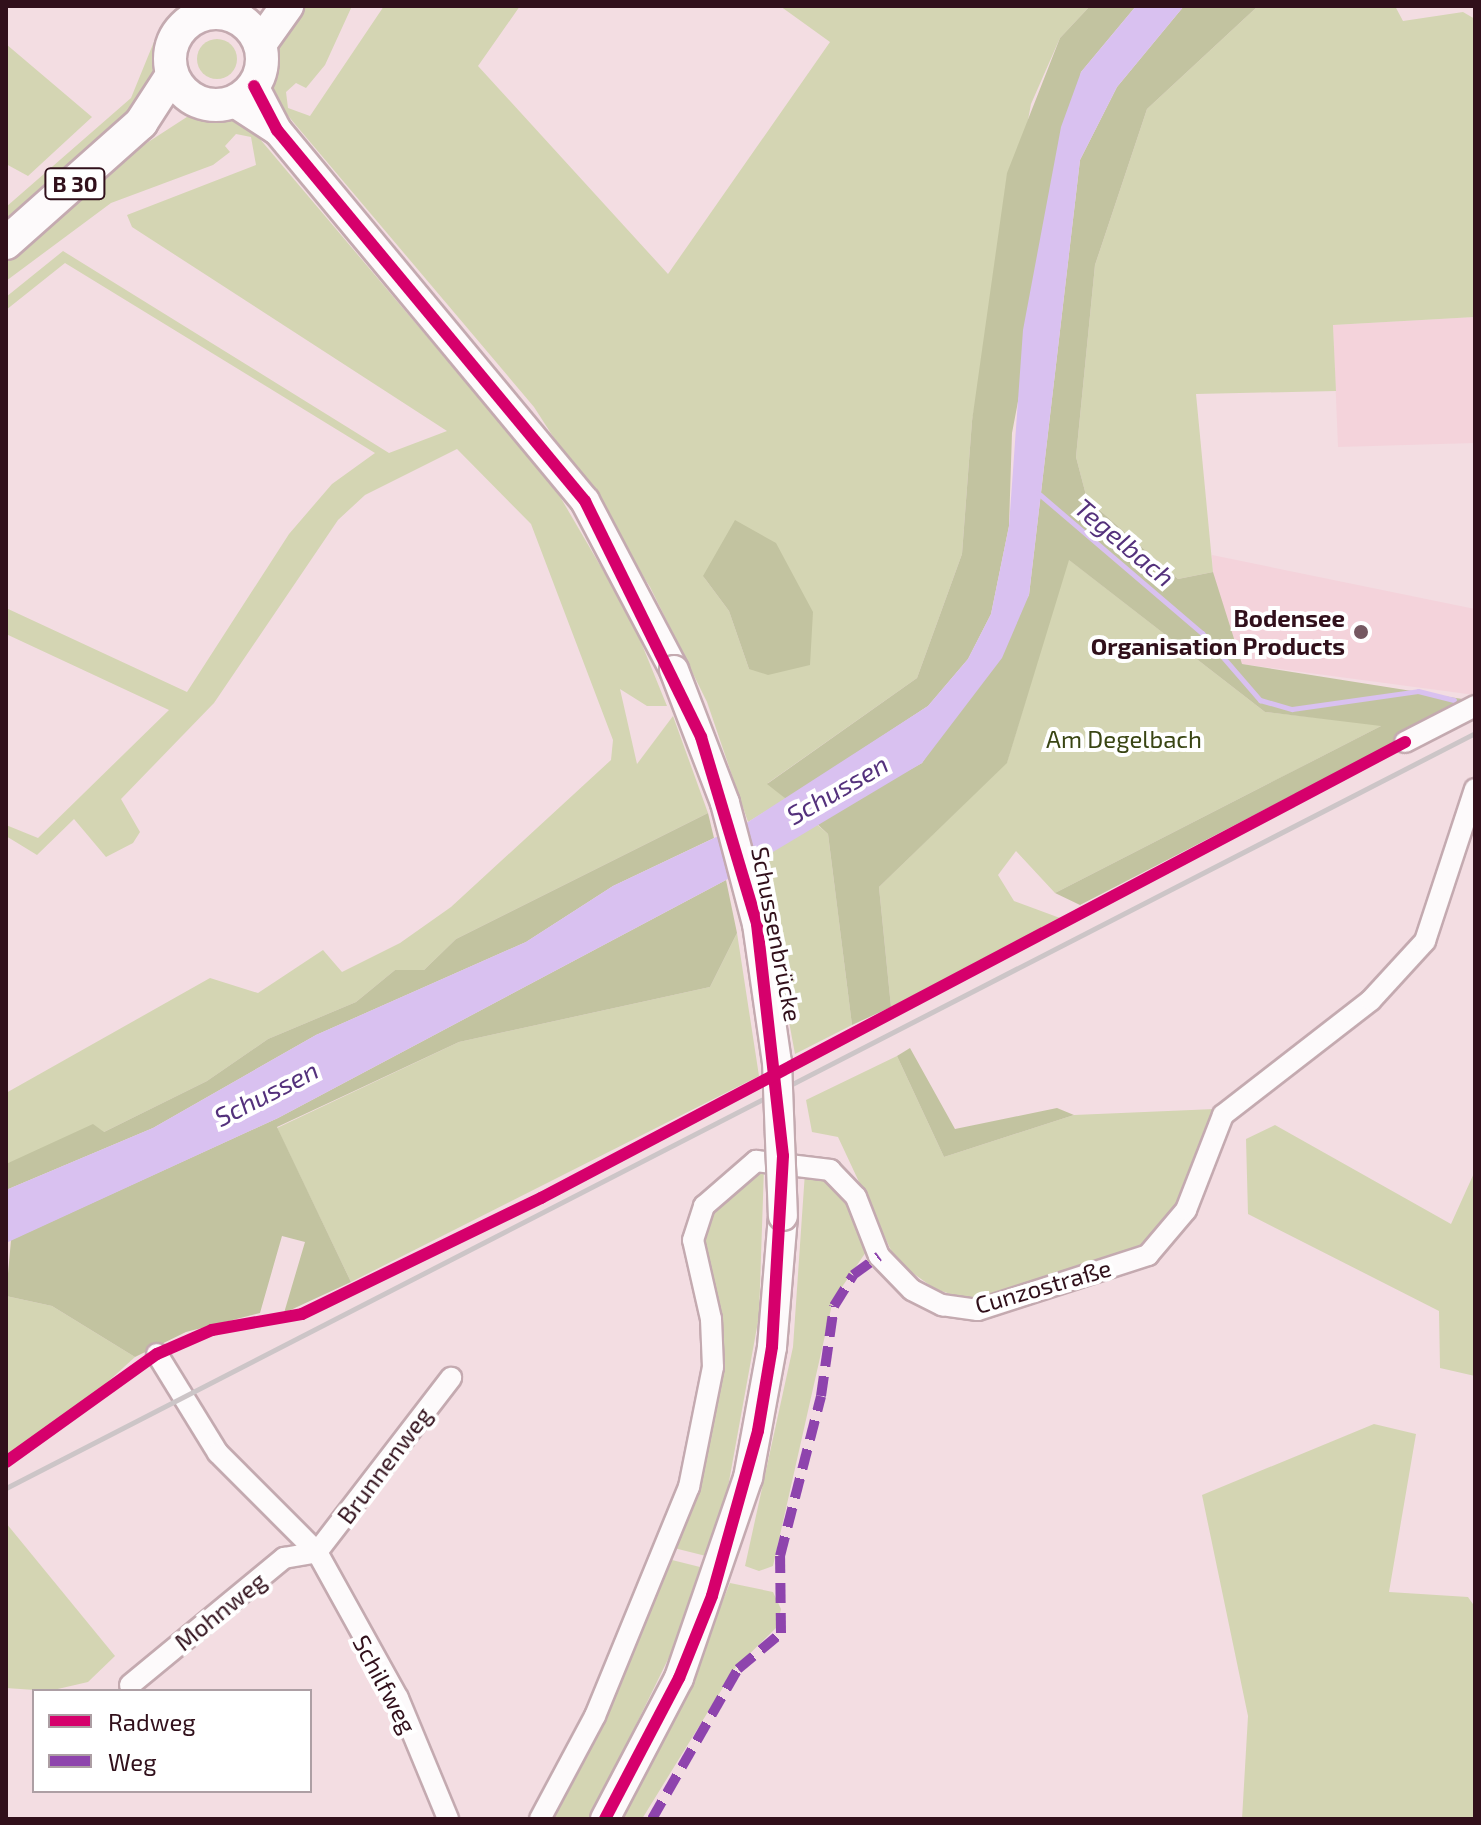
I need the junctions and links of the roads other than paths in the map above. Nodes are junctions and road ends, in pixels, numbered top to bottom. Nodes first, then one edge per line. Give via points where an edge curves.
1 (287, 6) edge
2 (242, 11) edge
3 (260, 44) junction
4 (172, 75) junction
5 (243, 94) junction
6 (196, 101) junction
7 (141, 123) junction
8 (6, 243) edge
9 (1475, 706) edge
10 (1405, 742) dead end
11 (1475, 789) edge
12 (157, 1354) dead end
13 (451, 1378) dead end
14 (317, 1552) junction
15 (130, 1685) dead end
16 (448, 1819) edge
17 (540, 1819) edge
18 (605, 1819) edge

1 - 3 main road
2 - 3 main road
2 - 4 main road via 207,14 185,25 171,48
3 - 5 main road
4 - 6 main road
4 - 7 main road, B 30
5 - 6 main road
5 - 18 street, Schussenbrücke, bridge via 585,501 674,670 725,803 759,936 778,1073 783,1216 772,1347 748,1478 679,1678
6 - 7 main road, B 30
7 - 8 main road, B 30
9 - 10 street
11 - 17 street, Cunzostraße via 1425,941 1371,1000 1223,1115 1186,1210 1148,1255 978,1310 942,1305 912,1290 879,1256 856,1197 830,1170 756,1161 704,1206 693,1240 711,1319 713,1367 689,1487 595,1716
12 - 14 street, Schilfweg via 218,1453
13 - 14 street, Brunnenweg
14 - 15 street, Mohnweg via 284,1558
14 - 16 street, Schilfweg via 398,1698

